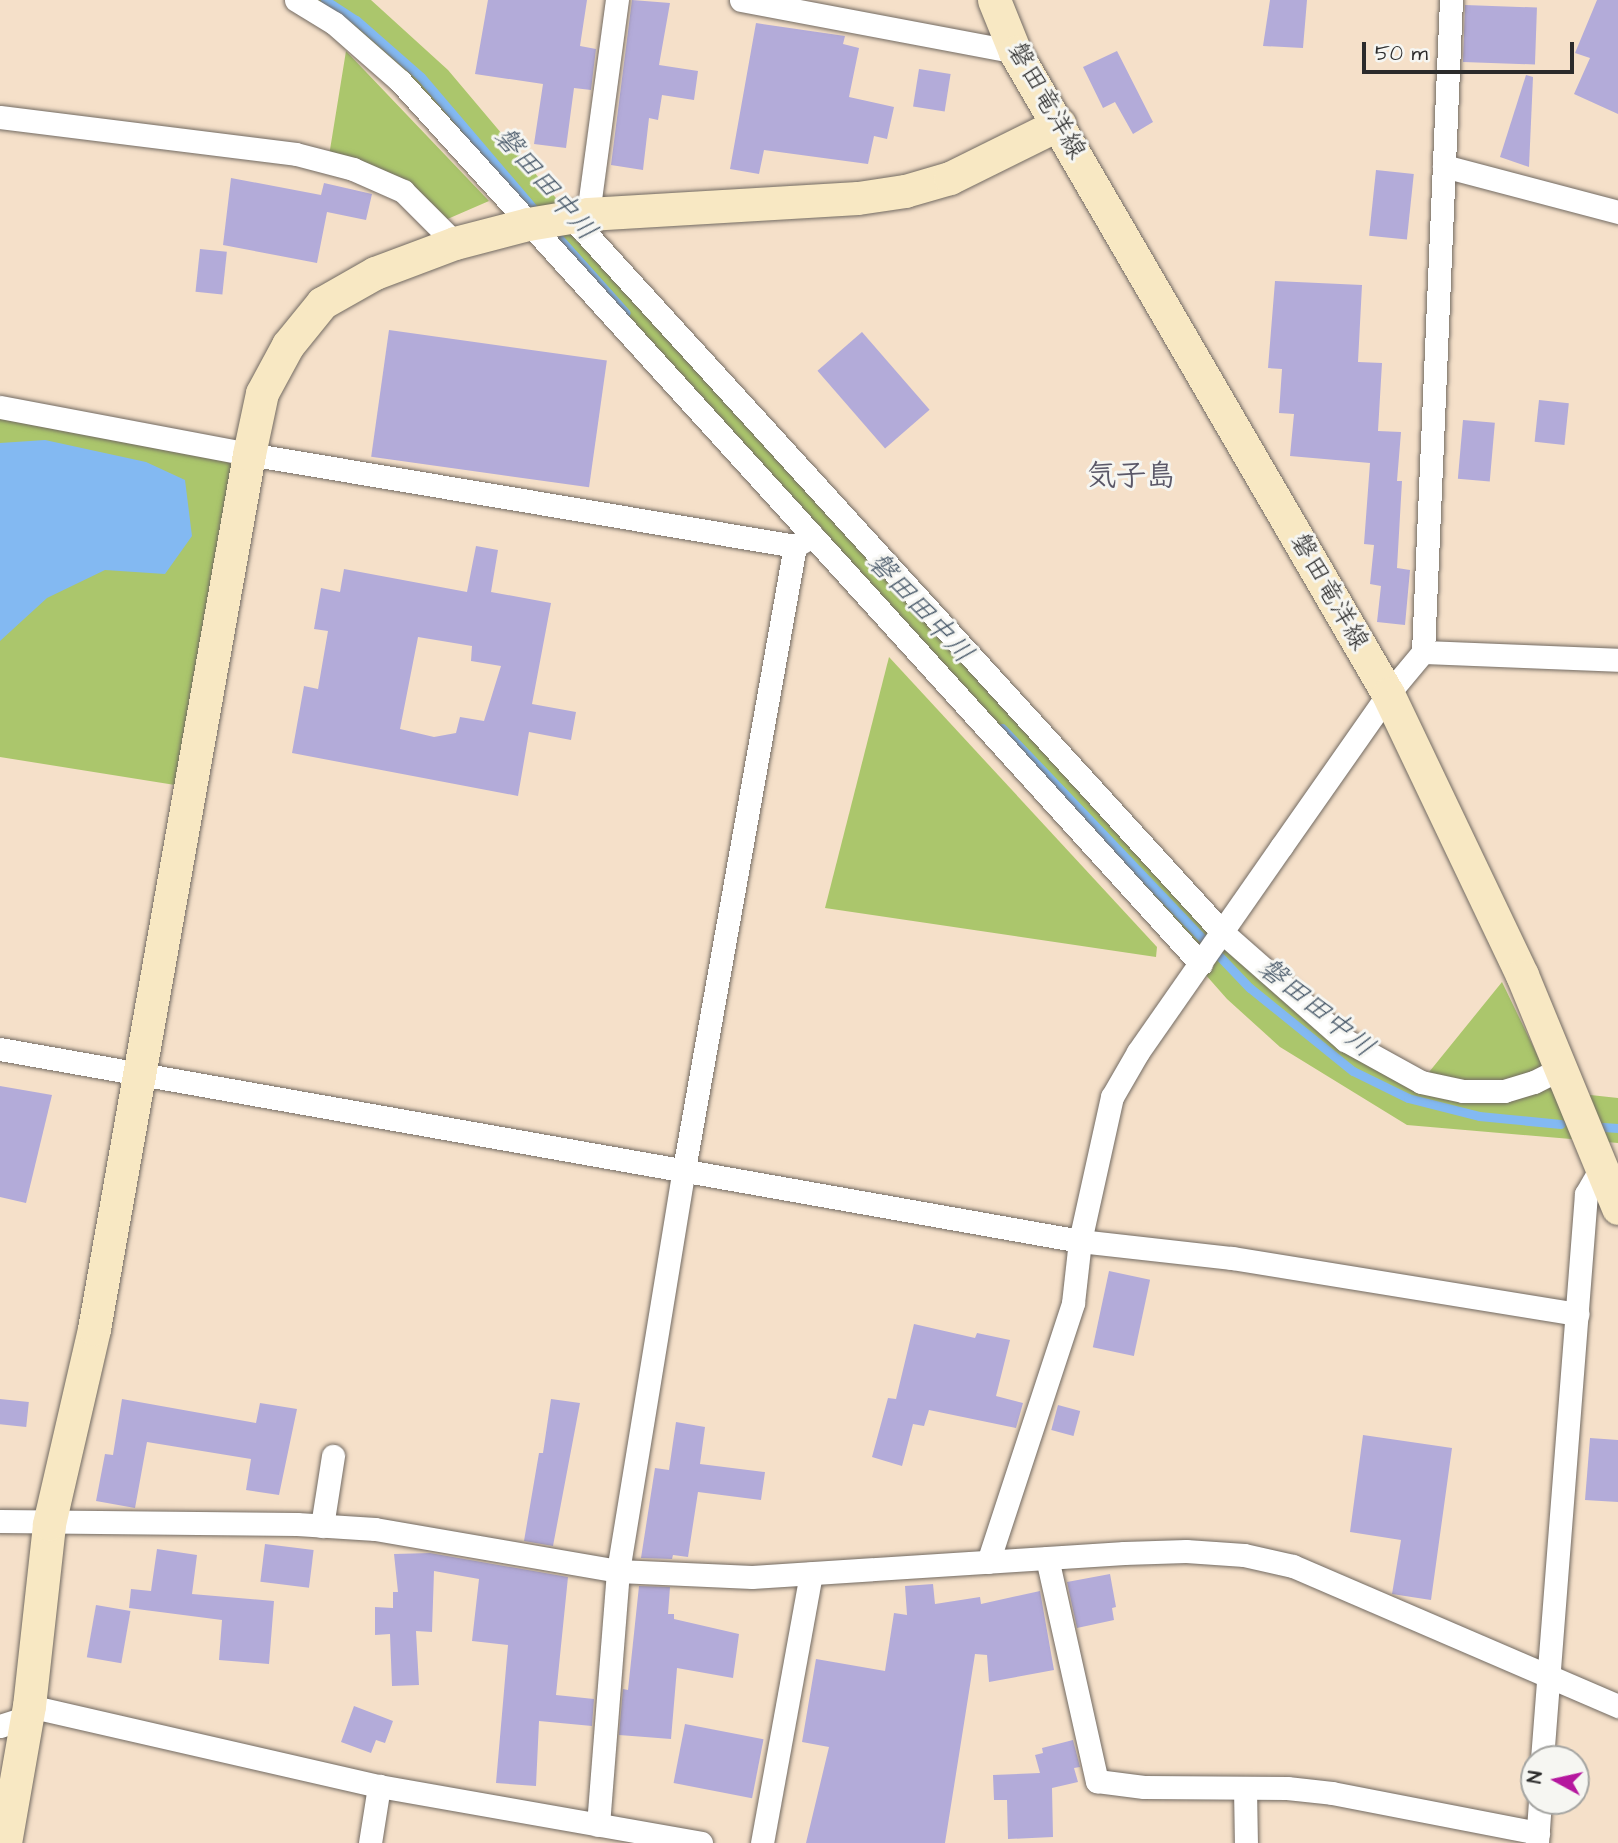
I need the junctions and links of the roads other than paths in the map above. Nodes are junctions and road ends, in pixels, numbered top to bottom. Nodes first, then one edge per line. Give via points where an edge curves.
1 (296, 0) edge
2 (617, 0) edge
3 (741, 0) edge
4 (994, 0) edge
5 (1451, 0) edge
6 (1015, 51) junction
7 (0, 117) edge
8 (1059, 124) junction
9 (1444, 166) junction
10 (1618, 212) edge
11 (558, 219) junction
12 (455, 243) junction
13 (0, 407) edge
14 (249, 454) junction
15 (804, 541) junction
16 (1423, 652) junction
17 (1618, 660) edge
18 (1388, 694) junction
19 (1222, 932) junction
20 (1201, 964) junction
21 (0, 1049) edge
22 (1561, 1068) junction
23 (139, 1073) junction
24 (1601, 1168) junction
25 (684, 1169) junction
26 (1618, 1208) edge
27 (1080, 1241) junction
28 (1577, 1314) junction
29 (333, 1456) dead end
30 (0, 1521) edge
31 (49, 1524) junction
32 (322, 1526) junction
33 (1047, 1558) junction
34 (988, 1562) junction
35 (618, 1572) junction
36 (811, 1573) junction
37 (1547, 1675) junction
38 (1618, 1706) edge
39 (19, 1716) edge
40 (1543, 1745) edge
41 (379, 1786) junction
42 (1245, 1788) junction
43 (1539, 1815) edge
44 (598, 1825) junction
45 (1538, 1838) edge
46 (686, 1842) edge
47 (5, 1843) edge
48 (370, 1843) edge
49 (762, 1843) edge
50 (1246, 1843) edge

1 - 11 street via 334,23
2 - 11 street
3 - 6 street
4 - 6 street, 磐田竜洋線
5 - 9 street
6 - 8 street, 磐田竜洋線
7 - 12 street via 283,152 353,169 403,191
8 - 11 street via 950,178 905,191
8 - 18 street, 磐田竜洋線
9 - 10 street
9 - 16 street
11 - 12 street
11 - 15 street
11 - 19 street
12 - 14 street via 376,273 322,303 288,345 262,393
13 - 14 street
14 - 15 street
14 - 23 street
15 - 20 street
15 - 25 street
16 - 17 street
16 - 18 street
18 - 19 street
18 - 22 street, 磐田竜洋線 via 1522,975
19 - 20 street
19 - 22 street via 1354,1047 1422,1082 1463,1091 1504,1091
20 - 27 street via 1112,1097
21 - 23 street
22 - 24 street, 磐田竜洋線
23 - 25 street
23 - 31 street via 94,1329
24 - 26 street, 磐田竜洋線
24 - 28 street via 1586,1194
25 - 27 street
25 - 35 street
27 - 28 street via 1233,1258
27 - 34 street via 1073,1303
28 - 37 street
29 - 32 street
30 - 31 street
31 - 32 street
31 - 39 street
32 - 35 street via 375,1529
33 - 34 street
33 - 37 street via 1186,1550 1244,1555 1293,1566
33 - 42 street via 1097,1781 1144,1787
34 - 36 street
35 - 36 street via 752,1577
35 - 44 street
36 - 49 street
37 - 38 street
37 - 40 street
39 - 41 street
39 - 47 street
41 - 44 street
41 - 48 street
42 - 45 street via 1332,1793
42 - 50 street
43 - 45 street
44 - 46 street

